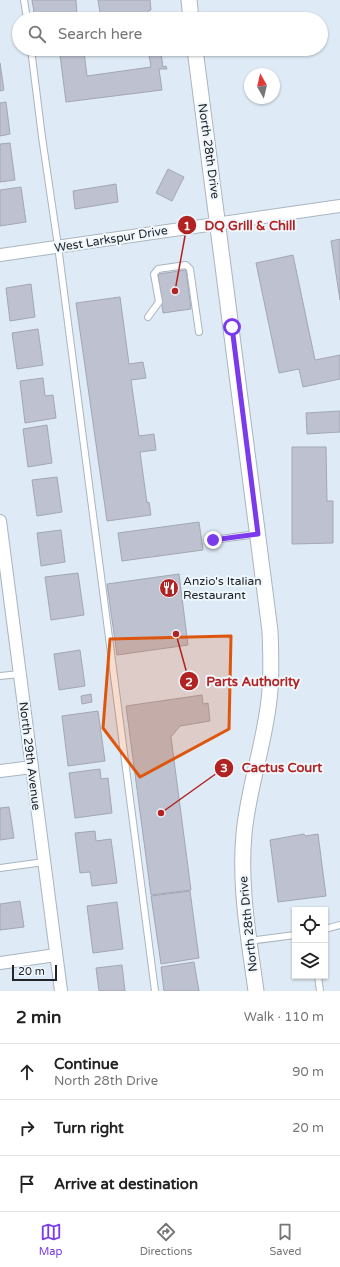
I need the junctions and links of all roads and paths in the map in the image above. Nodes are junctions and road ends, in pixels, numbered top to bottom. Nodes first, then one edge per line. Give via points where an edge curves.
1 (24, 0) edge
2 (189, 0) edge
3 (26, 12) edge
4 (190, 12) edge
5 (32, 56) edge
6 (196, 56) edge
7 (340, 206) edge
8 (219, 223) junction
9 (58, 246) junction
10 (0, 255) edge
11 (148, 317) dead end
12 (199, 332) dead end
13 (0, 521) edge
14 (258, 534) junction
15 (213, 540) dead end
16 (4, 580) edge
17 (20, 674) junction
18 (0, 676) edge
19 (32, 767) junction
20 (0, 771) edge
21 (44, 862) junction
22 (0, 868) edge
23 (340, 925) edge
24 (328, 928) edge
25 (292, 935) edge
26 (249, 941) junction
27 (56, 955) junction
28 (0, 963) edge
29 (318, 979) edge
30 (61, 991) edge
31 (155, 991) edge
32 (256, 991) edge
33 (320, 991) edge

1 - 3 lane
2 - 4 street
5 - 9 lane
6 - 8 street, North 28th Drive
7 - 8 street, West Larkspur Drive
8 - 9 street, West Larkspur Drive
8 - 14 street, North 28th Drive
9 - 10 street, West Larkspur Drive
9 - 31 lane
11 - 12 lane via 159,302 154,274 158,269 186,265 190,269
13 - 16 street, North 29th Avenue
14 - 15 lane
14 - 26 street, North 28th Drive via 270,631 271,668 267,719 244,834 243,895
16 - 17 street, North 29th Avenue
17 - 18 lane
17 - 19 street, North 29th Avenue
19 - 20 street
19 - 21 street, North 29th Avenue
21 - 22 lane
21 - 27 street, North 29th Avenue
23 - 24 lane
25 - 26 lane
26 - 32 street, North 28th Drive
27 - 28 street
27 - 30 street, North 29th Avenue
29 - 33 lane

